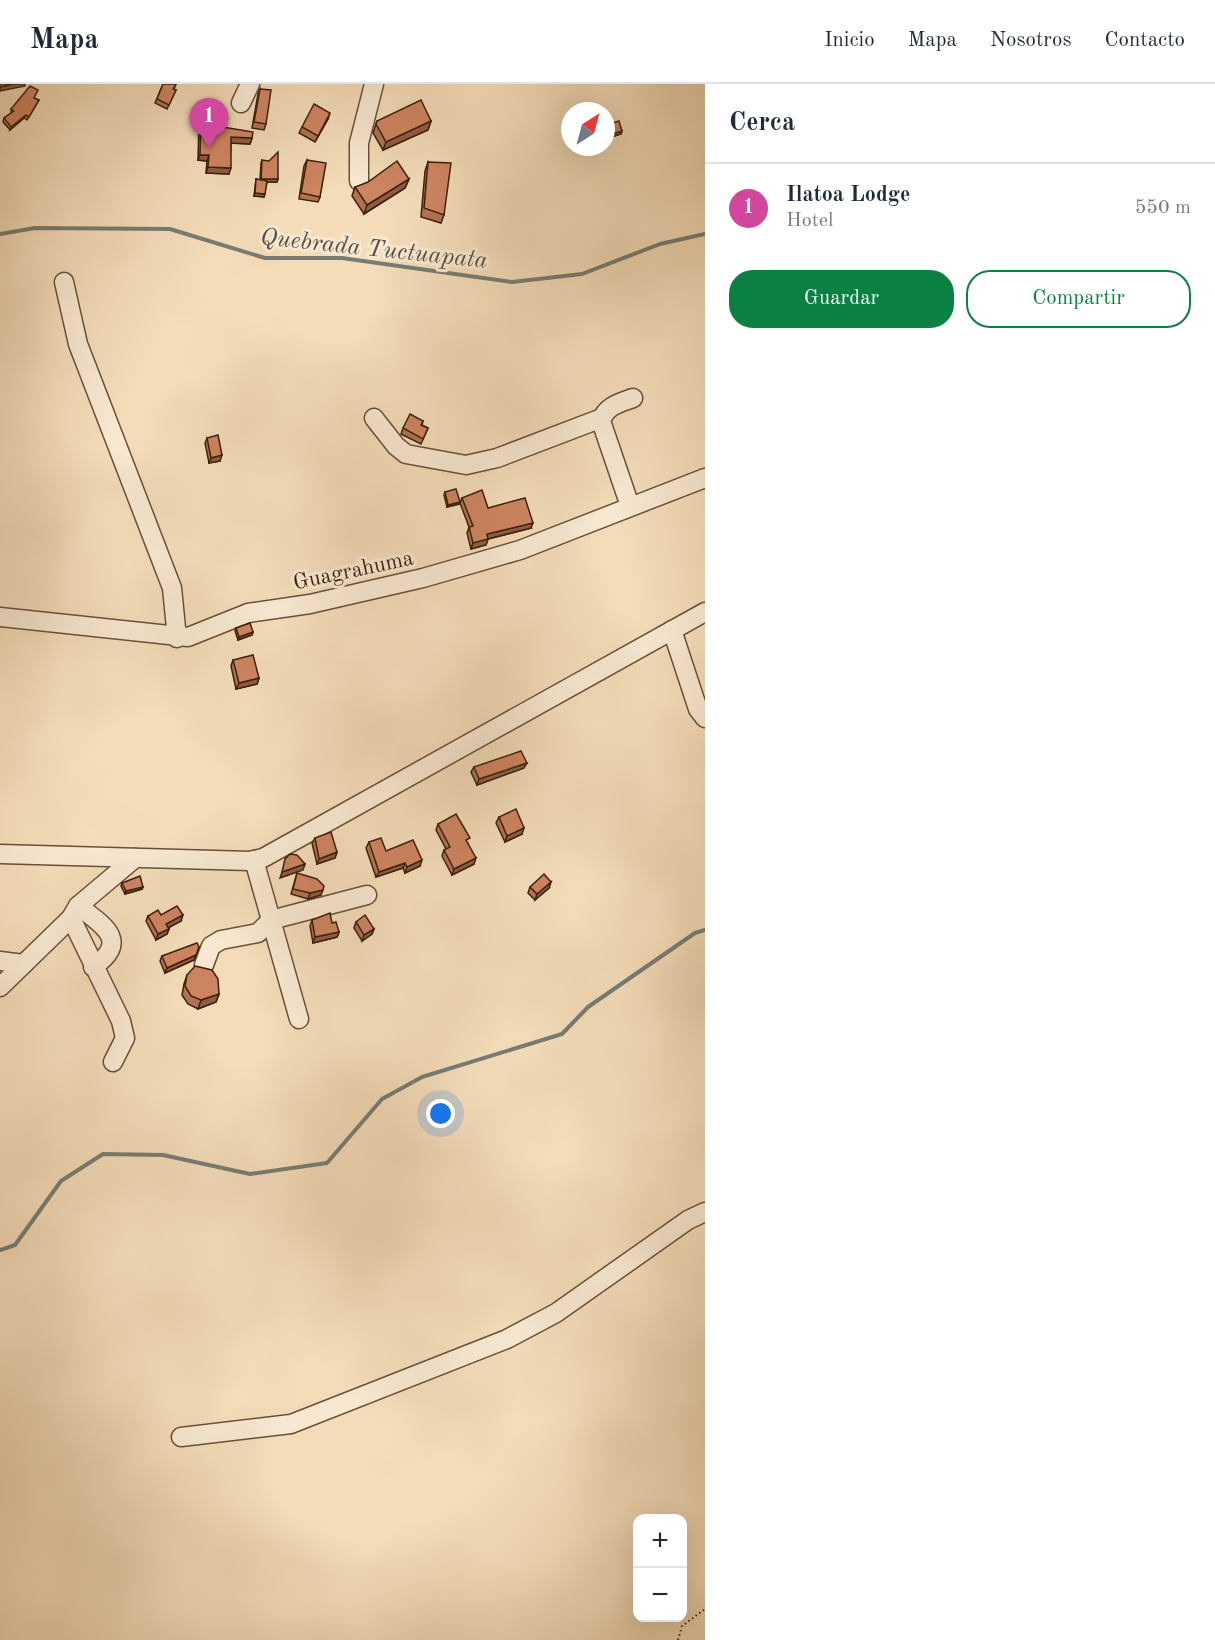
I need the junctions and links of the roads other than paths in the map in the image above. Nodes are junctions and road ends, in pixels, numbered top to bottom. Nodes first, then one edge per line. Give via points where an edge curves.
1 (250, 84) edge
2 (374, 84) edge
3 (241, 103) dead end
4 (359, 181) dead end
5 (64, 282) dead end
6 (633, 398) dead end
7 (374, 418) dead end
8 (602, 418) junction
9 (705, 478) edge
10 (630, 506) junction
11 (705, 612) edge
12 (0, 617) edge
13 (672, 630) junction
14 (177, 638) junction
15 (705, 718) edge
16 (0, 854) edge
17 (135, 858) junction
18 (254, 860) junction
19 (367, 895) dead end
20 (74, 912) junction
21 (271, 920) junction
22 (0, 961) edge
23 (24, 964) junction
24 (204, 965) dead end
25 (93, 967) junction
26 (0, 987) edge
27 (299, 1018) dead end
28 (113, 1062) dead end
29 (705, 1212) edge
30 (181, 1437) dead end

1 - 3 street
2 - 4 street via 359,143
5 - 14 street via 78,344 172,588
6 - 8 street via 612,406
7 - 8 street via 406,454 466,465 497,459
8 - 10 street
9 - 10 street, Guagrahuma
10 - 14 street, Guagrahuma via 520,550 457,569 310,604 248,613 199,634
11 - 13 street
12 - 14 street, Guagrahuma via 136,630
13 - 15 street via 698,709
13 - 18 street via 276,853
16 - 17 street
17 - 18 street
17 - 20 street
18 - 21 street
19 - 21 street
20 - 23 street
20 - 25 street
20 - 25 street via 108,930 111,936 111,949
21 - 24 street via 258,933 221,940 211,946
21 - 27 street
22 - 23 street
23 - 26 street
25 - 28 street via 121,1021 125,1038
29 - 30 street via 556,1313 507,1339 291,1424

